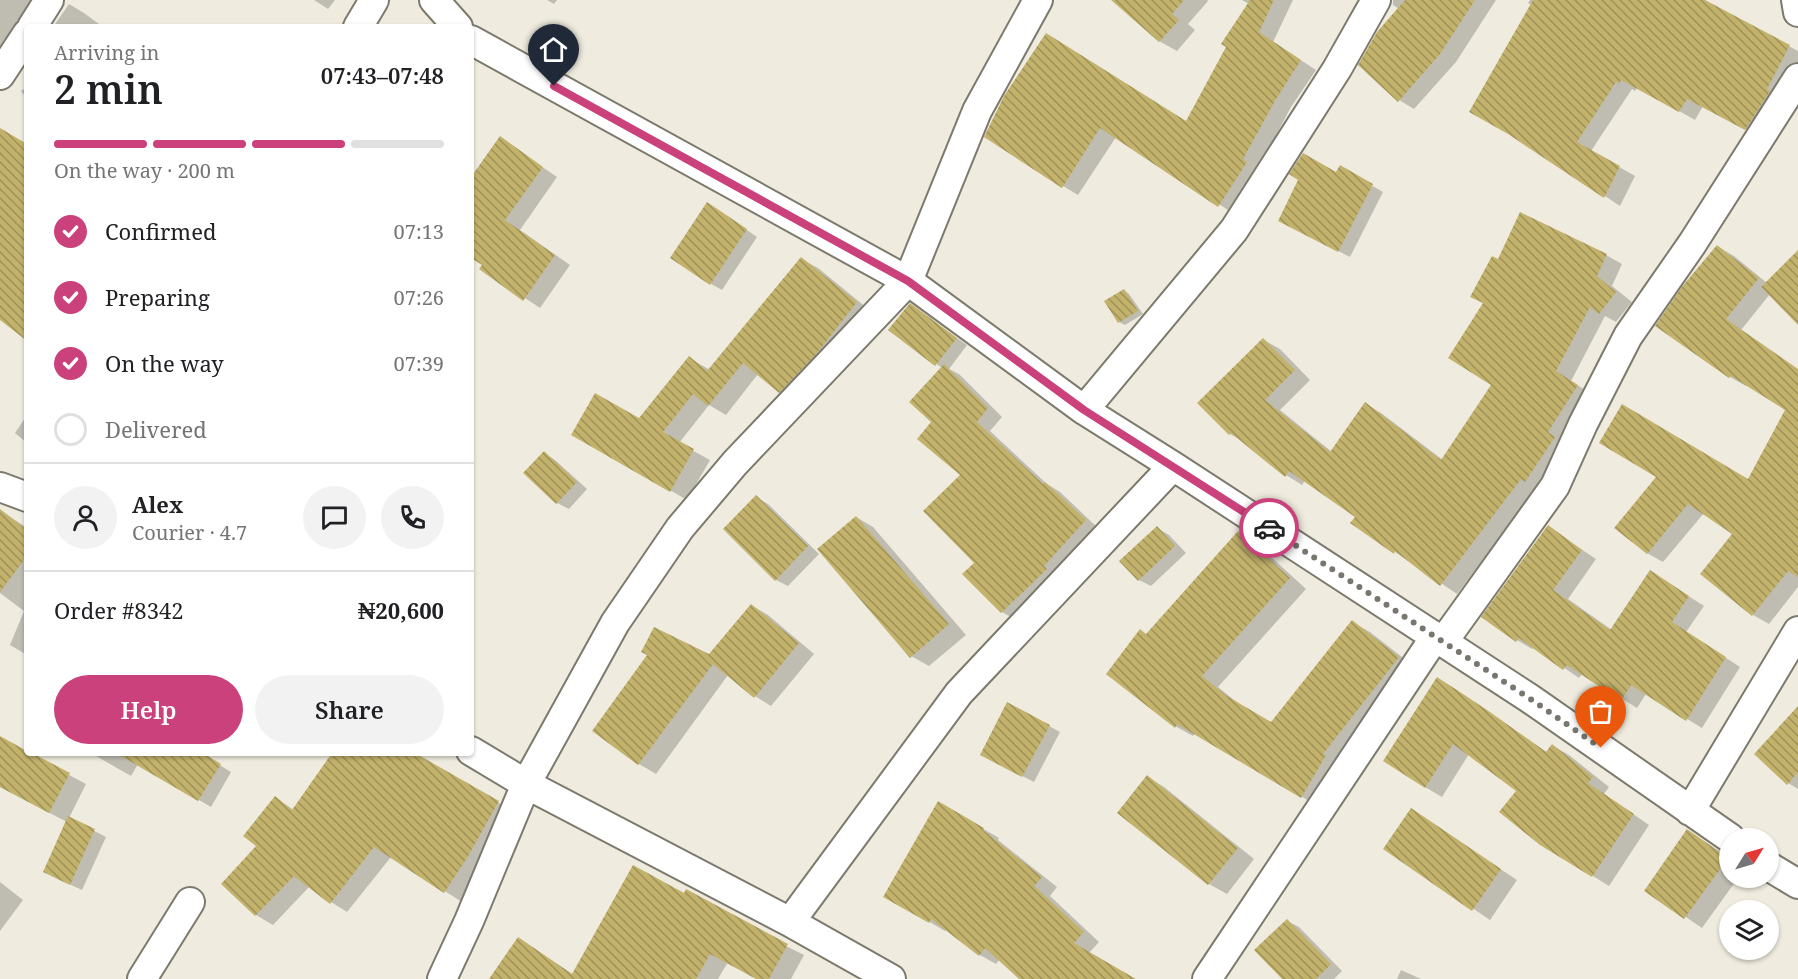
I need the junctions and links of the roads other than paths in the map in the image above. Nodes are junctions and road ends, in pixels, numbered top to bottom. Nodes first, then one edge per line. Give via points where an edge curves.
1 (49, 0) edge
2 (374, 0) edge
3 (434, 0) edge
4 (1038, 0) edge
5 (1376, 0) edge
6 (34, 24) edge
7 (360, 24) edge
8 (455, 24) edge
9 (24, 39) edge
10 (474, 42) edge
11 (0, 75) edge
12 (1798, 78) edge
13 (908, 281) junction
14 (1084, 410) junction
15 (1173, 466) junction
16 (0, 487) edge
17 (24, 496) edge
18 (1798, 631) edge
19 (1439, 640) junction
20 (474, 754) edge
21 (525, 784) junction
22 (1690, 811) junction
23 (1719, 831) edge
24 (1779, 873) edge
25 (1798, 884) edge
26 (189, 902) dead end
27 (790, 922) junction
28 (142, 979) edge
29 (442, 979) edge
30 (891, 979) edge
31 (1207, 979) edge

1 - 6 street
2 - 7 street
3 - 8 street
4 - 13 street via 977,111
5 - 14 street via 1337,69 1234,230
9 - 11 street
10 - 13 street
12 - 19 street via 1628,336 1555,486
13 - 14 street
13 - 21 street via 735,463 680,528 615,623
14 - 15 street
15 - 19 street
15 - 27 street via 959,693
16 - 17 street
18 - 22 street
19 - 22 street
19 - 31 street
20 - 21 street
21 - 27 street
21 - 29 street
22 - 23 street
24 - 25 street
26 - 28 street
27 - 30 street

